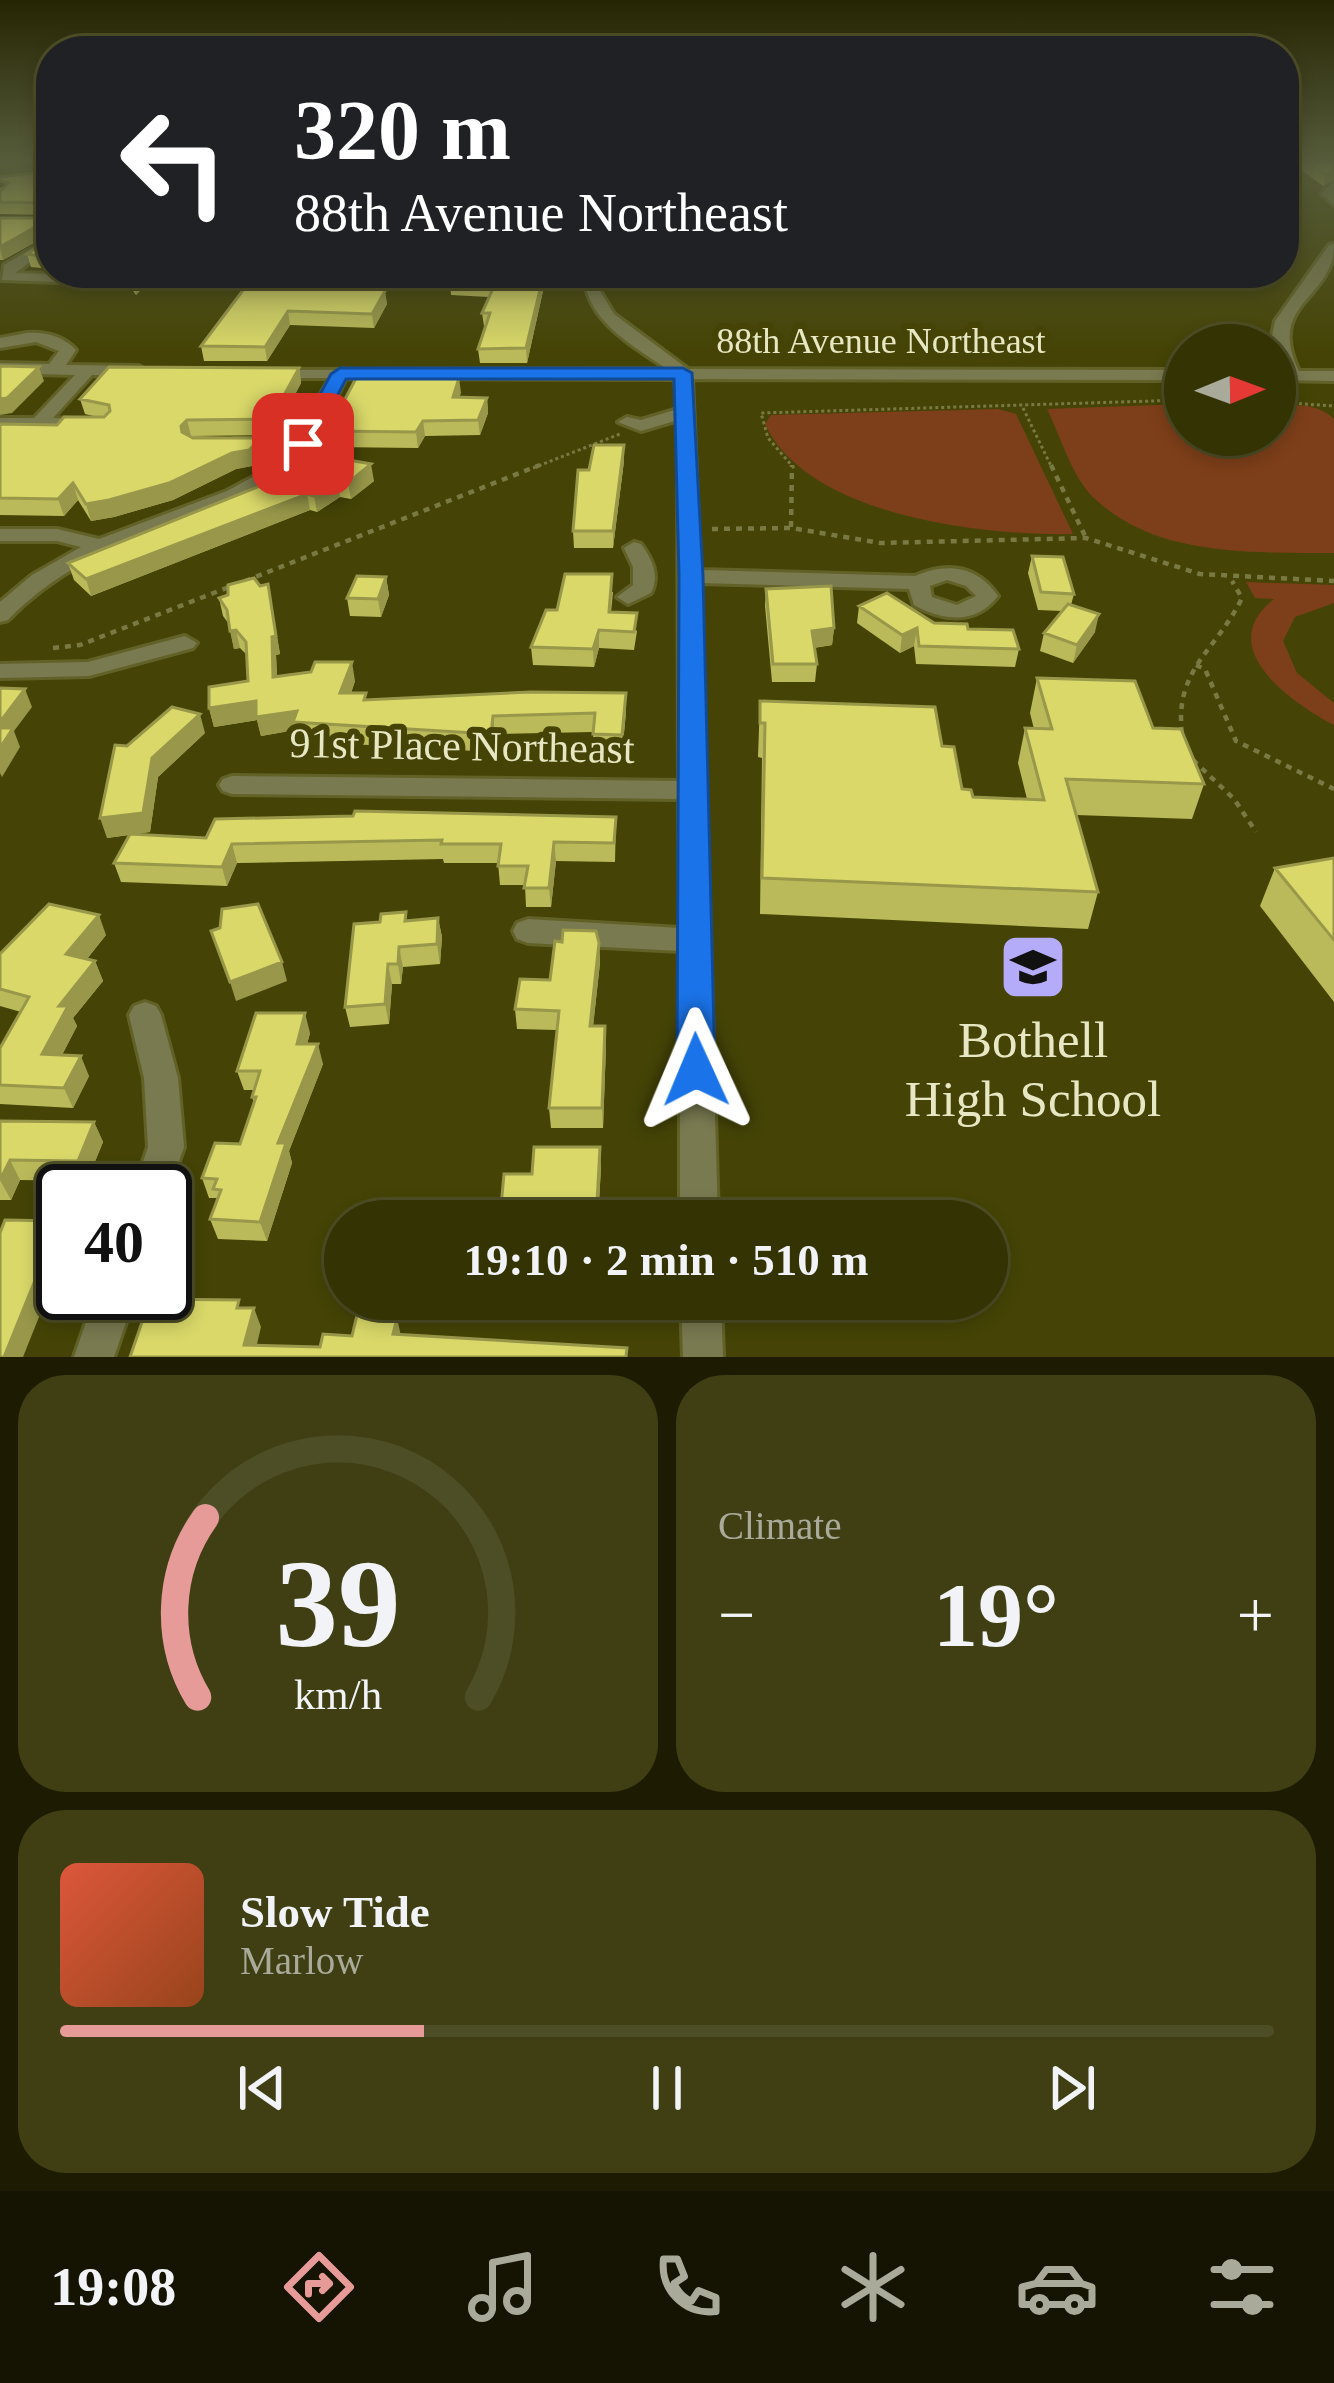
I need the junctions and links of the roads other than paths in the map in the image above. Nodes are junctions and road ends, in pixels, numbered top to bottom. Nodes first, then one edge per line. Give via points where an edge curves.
1 (1334, 248) edge
2 (36, 251) edge
3 (36, 278) edge
4 (591, 288) edge
5 (1281, 324) edge
6 (0, 343) edge
7 (0, 368) edge
8 (55, 369) junction
9 (88, 370) junction
10 (157, 371) edge
11 (248, 372) edge
12 (683, 373) junction
13 (340, 374) junction
14 (1164, 375) edge
15 (1296, 376) edge
16 (1334, 376) edge
17 (687, 412) junction
18 (0, 423) edge
19 (38, 424) junction
20 (102, 424) edge
21 (634, 424) road end
22 (218, 444) edge
23 (303, 444) junction
24 (0, 535) edge
25 (96, 544) junction
26 (634, 548) dead end
27 (644, 569) junction
28 (691, 573) junction
29 (919, 583) dead end
30 (628, 597) dead end
31 (0, 615) edge
32 (185, 643) dead end
33 (0, 671) edge
34 (232, 784) dead end
35 (691, 790) junction
36 (528, 931) dead end
37 (694, 940) junction
38 (145, 1015) dead end
39 (160, 1164) edge
40 (699, 1200) edge
41 (107, 1320) edge
42 (702, 1320) edge
43 (94, 1357) edge
44 (703, 1357) edge

1 - 5 street
2 - 3 street via 7,277
4 - 12 street via 597,305
6 - 8 street via 56,341 68,350
7 - 8 street
8 - 9 street
9 - 10 street
9 - 19 street
11 - 13 street, 88th Avenue Northeast
12 - 13 street, 88th Avenue Northeast
12 - 14 street, 88th Avenue Northeast
12 - 17 street
13 - 23 street
15 - 16 street
17 - 21 street
17 - 28 street
18 - 19 street
19 - 20 street
22 - 23 street
23 - 25 street via 248,489
24 - 25 street
25 - 31 street
26 - 27 street
27 - 28 street
27 - 30 street via 643,588
28 - 29 street
28 - 35 street
32 - 33 street via 89,669
34 - 35 street, 91st Place Northeast
35 - 37 street
36 - 37 street
37 - 40 street
38 - 39 street via 161,1078
41 - 43 street
42 - 44 street

